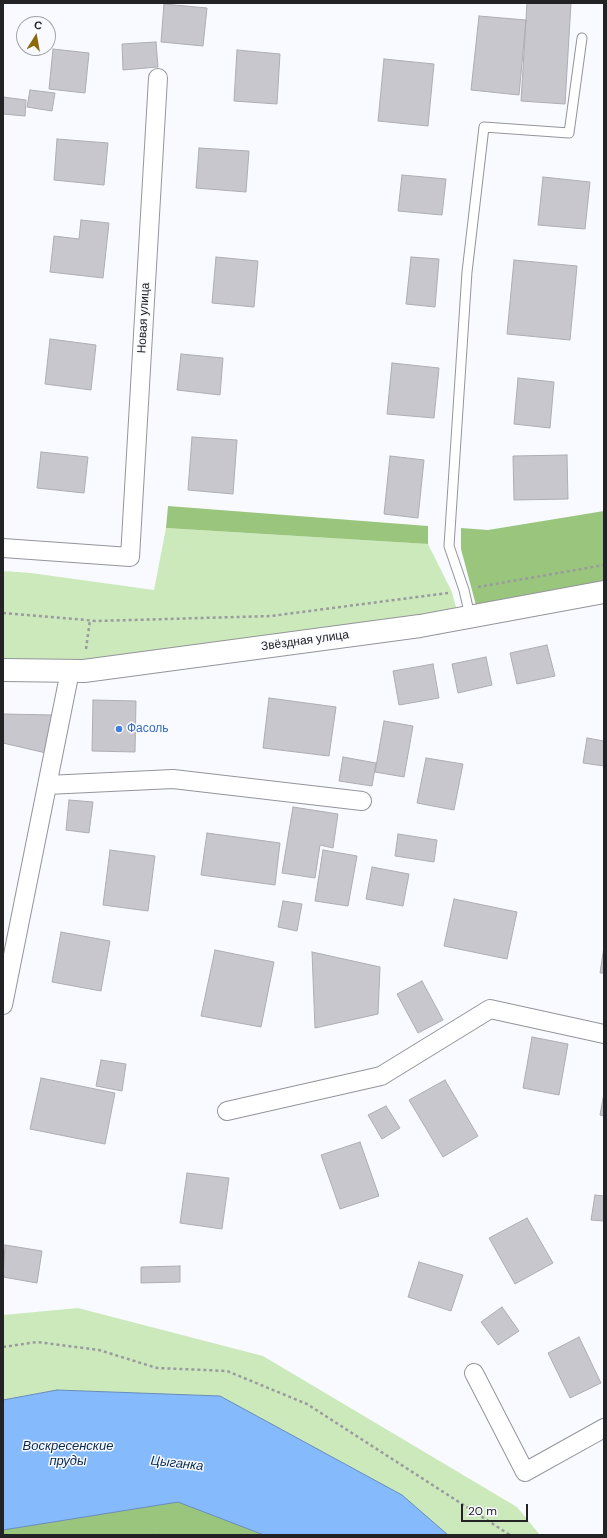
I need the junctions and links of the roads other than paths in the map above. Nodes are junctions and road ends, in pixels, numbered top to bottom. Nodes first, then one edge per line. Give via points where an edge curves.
1 (582, 38) dead end
2 (158, 78) dead end
3 (3, 548) edge
4 (604, 592) edge
5 (470, 616) junction
6 (3, 670) edge
7 (70, 671) junction
8 (47, 785) junction
9 (362, 801) dead end
10 (3, 1005) edge
11 (604, 1034) edge
12 (227, 1111) dead end
13 (474, 1373) dead end
14 (604, 1428) edge

1 - 5 lane via 569,133 484,127 468,272 449,546
2 - 3 street, Новая улица via 130,557
4 - 5 street, Звёздная улица
5 - 7 street, Звёздная улица via 412,627
6 - 7 street, Звёздная улица
7 - 8 street
8 - 9 street via 173,779
8 - 10 street
11 - 12 street via 490,1009 381,1076
13 - 14 street via 526,1472

